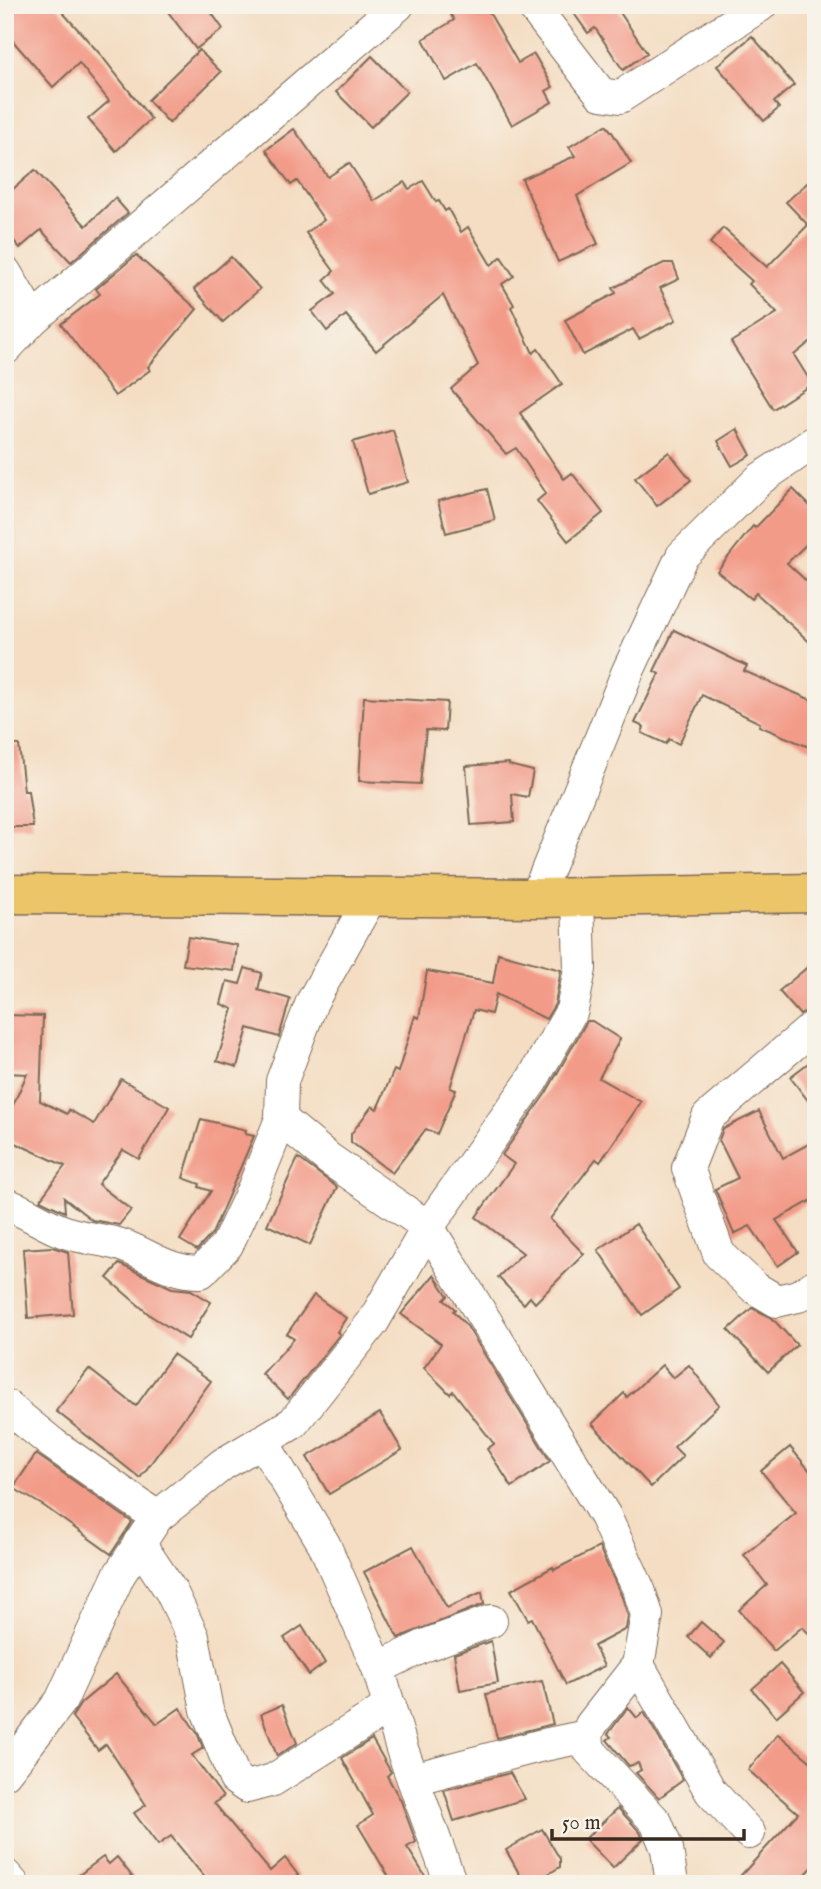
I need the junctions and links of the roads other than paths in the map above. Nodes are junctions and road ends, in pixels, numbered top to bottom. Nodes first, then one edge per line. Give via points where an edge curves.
1 (398, 5) edge
2 (533, 5) edge
3 (761, 5) edge
4 (5, 272) edge
5 (33, 319) junction
6 (5, 349) edge
7 (816, 441) edge
8 (816, 893) edge
9 (5, 894) edge
10 (372, 897) junction
11 (578, 897) junction
12 (536, 898) junction
13 (816, 1025) edge
14 (281, 1119) junction
15 (5, 1204) edge
16 (429, 1227) junction
17 (816, 1285) edge
18 (5, 1405) edge
19 (262, 1441) junction
20 (157, 1517) junction
21 (139, 1543) junction
22 (491, 1621) dead end
23 (638, 1665) junction
24 (378, 1668) junction
25 (390, 1706) junction
26 (587, 1736) junction
27 (7, 1764) edge
28 (413, 1779) junction
29 (749, 1833) dead end
30 (5, 1875) edge
31 (13, 1884) edge
32 (451, 1884) edge
33 (672, 1884) edge

1 - 5 street
2 - 3 street via 601,94 620,97
4 - 5 street
5 - 6 street
7 - 12 street via 760,479 682,556 628,671
8 - 11 main road
9 - 10 main road
10 - 12 main road
10 - 14 street via 312,1002 282,1081
11 - 12 main road
11 - 16 street via 580,969 572,1010 531,1082
13 - 17 street via 708,1117 688,1168 719,1254 755,1289 777,1301
14 - 15 street via 227,1245 201,1272 165,1266 122,1245 62,1231
14 - 16 street
16 - 19 street via 373,1322 293,1423
16 - 23 street via 605,1516 647,1615
18 - 20 street
19 - 20 street via 223,1464
19 - 24 street via 324,1544
20 - 21 street
21 - 25 street via 171,1591 193,1637 207,1710 235,1779 247,1787 273,1780
21 - 27 street via 119,1575 61,1701
22 - 24 street
23 - 26 street
23 - 29 street via 711,1792
24 - 25 street
25 - 28 street
26 - 28 street
26 - 33 street via 589,1750 656,1822 667,1849
28 - 32 street
30 - 31 street

